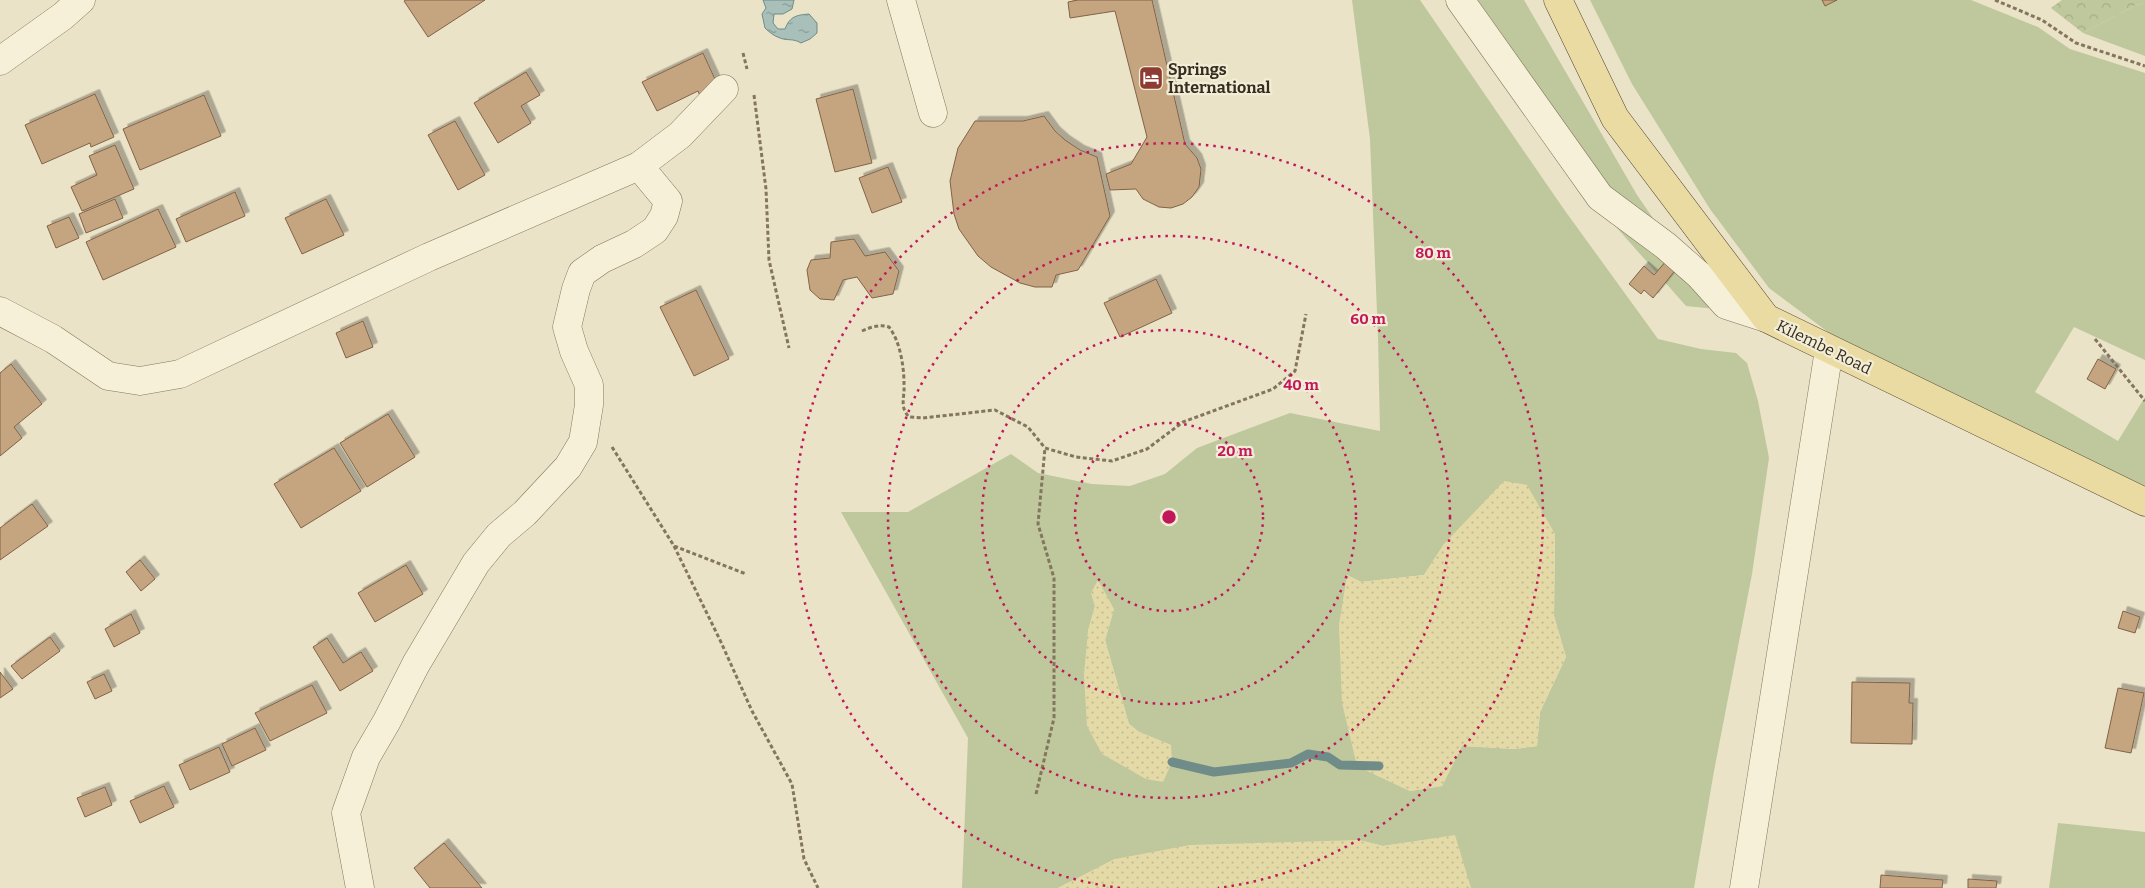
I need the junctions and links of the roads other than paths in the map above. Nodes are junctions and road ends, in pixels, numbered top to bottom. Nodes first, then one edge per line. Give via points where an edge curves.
1 (81, 0) edge
2 (901, 0) edge
3 (1460, 0) edge
4 (1558, 0) edge
5 (0, 61) edge
6 (724, 89) dead end
7 (933, 113) dead end
8 (640, 166) junction
9 (0, 311) edge
10 (1766, 318) junction
11 (1829, 350) junction
12 (2145, 502) edge
13 (360, 888) edge
14 (1744, 888) edge

1 - 5 street
2 - 7 street
3 - 10 street via 1600,197 1666,246 1726,305
4 - 10 main road, Kilembe Road via 1615,118
6 - 8 street via 680,135
8 - 9 street via 429,257 180,374 140,381 108,376 53,339
8 - 13 street via 668,201 664,216 655,230 582,273 568,327 574,352 589,385 583,442 568,467 525,513 499,535 476,563 366,757 346,813
10 - 11 main road, Kilembe Road
11 - 12 main road, Kilembe Road
11 - 14 street

